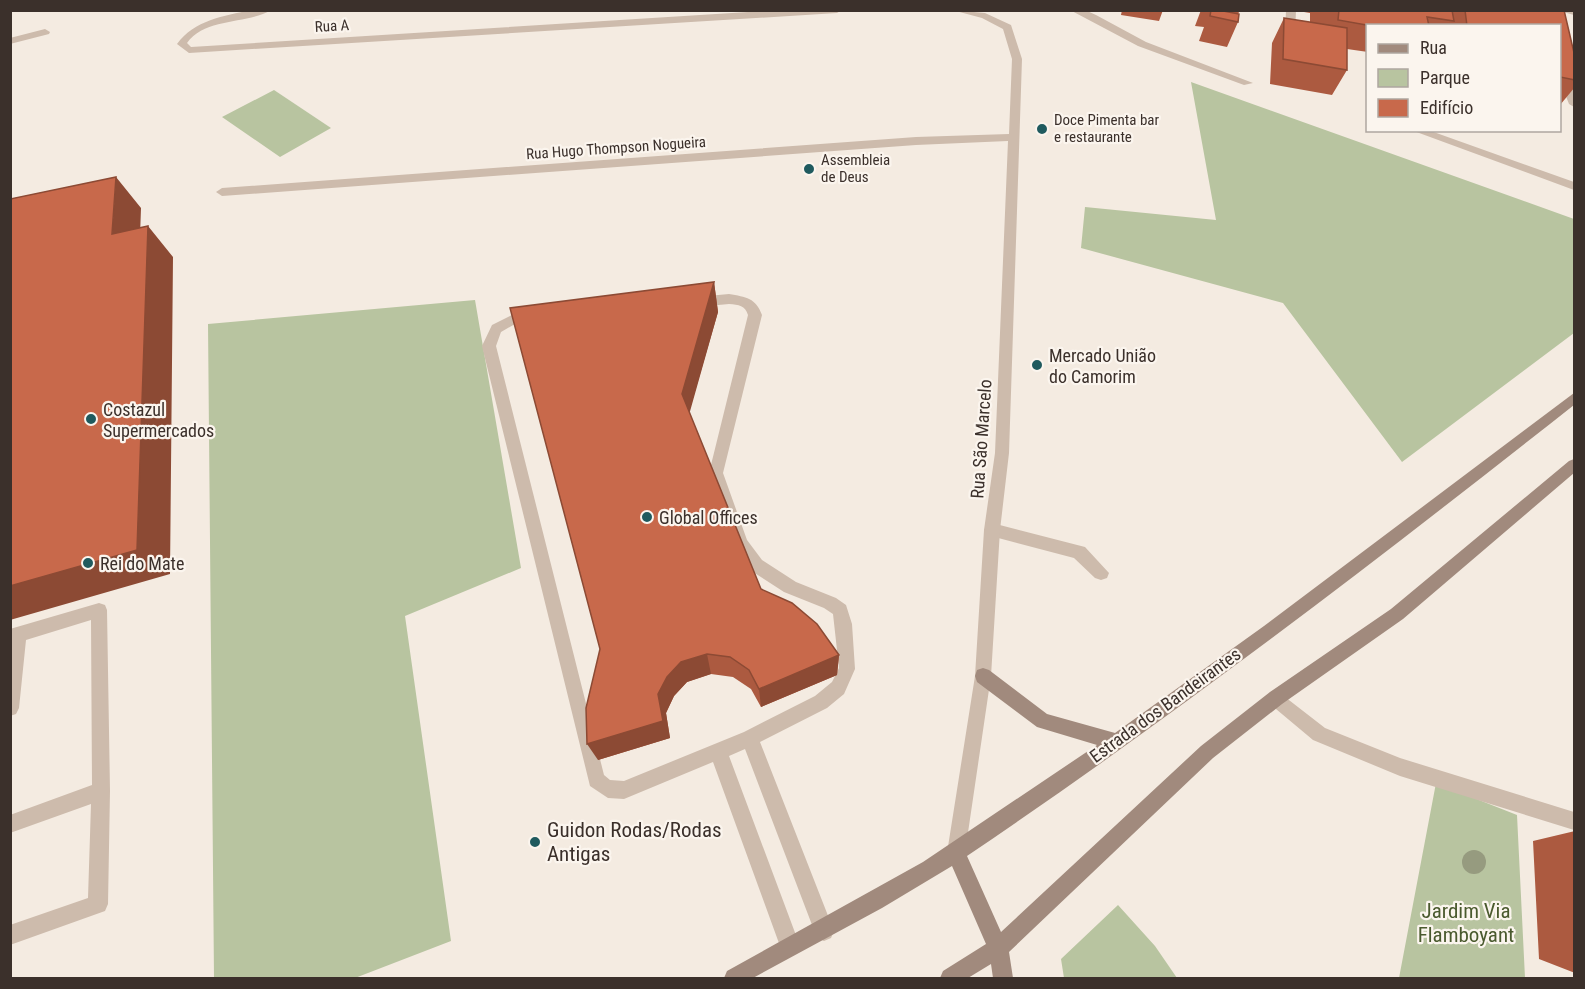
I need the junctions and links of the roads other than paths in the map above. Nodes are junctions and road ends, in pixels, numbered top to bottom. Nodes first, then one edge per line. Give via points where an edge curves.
1 (266, 10) edge
2 (837, 10) edge
3 (957, 10) edge
4 (1075, 10) edge
5 (1291, 10) edge
6 (1566, 10) edge
7 (1575, 12) edge
8 (45, 32) dead end
9 (10, 41) edge
10 (1290, 44) edge
11 (1561, 71) edge
12 (1248, 83) dead end
13 (1575, 104) edge
14 (1422, 132) edge
15 (1013, 137) junction
16 (1575, 186) edge
17 (222, 192) dead end
18 (1575, 398) edge
19 (1575, 465) edge
20 (992, 530) junction
21 (1101, 573) dead end
22 (14, 636) edge
23 (983, 676) junction
24 (1276, 698) junction
25 (10, 708) edge
26 (750, 738) junction
27 (1116, 742) junction
28 (718, 750) junction
29 (101, 791) junction
30 (1575, 820) edge
31 (10, 824) edge
32 (956, 853) junction
33 (824, 931) junction
34 (10, 935) edge
35 (790, 946) junction
36 (998, 948) junction
37 (734, 978) edge
38 (950, 978) edge
39 (1003, 978) edge
40 (1015, 978) edge

1 - 2 street, Rua A via 195,30 182,44 189,50
3 - 15 street, Rua São Marcelo via 984,16 1007,27 1017,59
4 - 12 street via 1142,44
5 - 10 street
6 - 7 street
8 - 9 street
11 - 13 street
14 - 16 street
15 - 17 street, Rua Hugo Thompson Nogueira
15 - 20 street, Rua São Marcelo via 1002,442
18 - 27 main road, Estrada dos Bandeirantes via 1406,529
19 - 24 main road via 1397,614
20 - 21 street via 1079,552
20 - 23 street, Rua São Marcelo
22 - 25 street
22 - 29 street via 99,610
23 - 27 main road via 1043,721
23 - 32 street, Rua São Marcelo
24 - 30 street via 1319,734 1400,767
24 - 36 main road via 1184,771
26 - 28 street
26 - 28 street via 821,702 838,688 847,669 840,610 756,565 740,543 716,473 755,315 752,306 729,299 514,319 501,324 494,329 489,346 596,780 603,788 624,790
26 - 33 street
27 - 32 main road, Estrada dos Bandeirantes
28 - 35 street
29 - 31 street
29 - 34 street via 98,904
32 - 33 main road, Estrada dos Bandeirantes
32 - 36 main road
33 - 35 main road, Estrada dos Bandeirantes
35 - 37 main road, Estrada dos Bandeirantes
36 - 38 main road
36 - 39 main road
36 - 40 street

